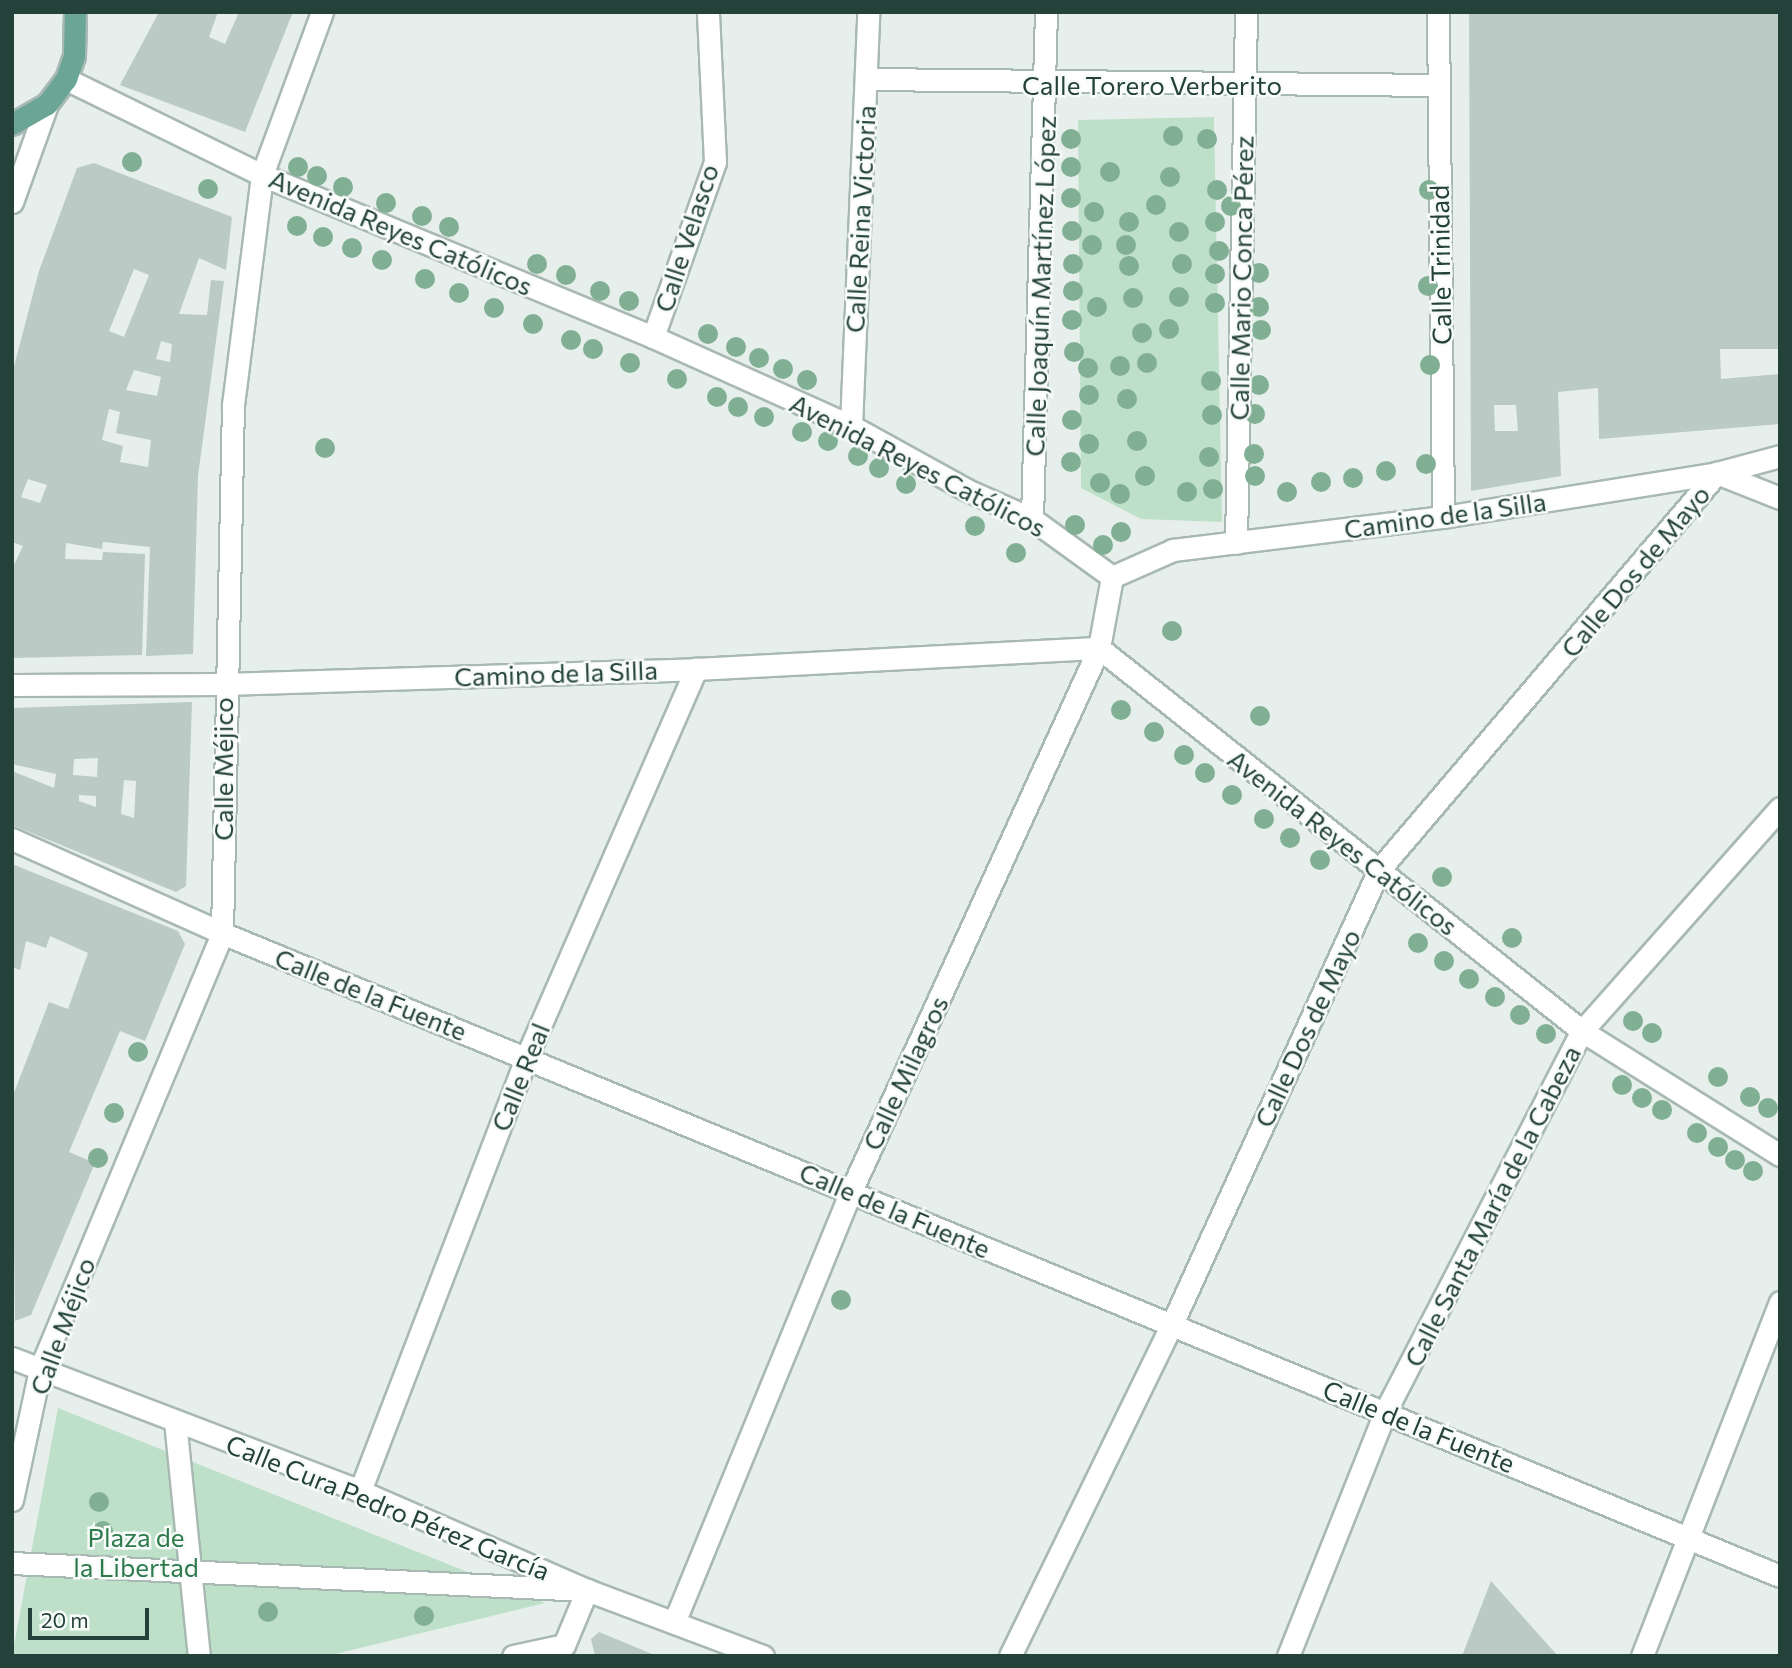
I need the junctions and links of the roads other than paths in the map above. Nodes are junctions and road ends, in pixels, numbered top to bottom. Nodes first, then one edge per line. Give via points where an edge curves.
1 (75, 12) edge
2 (322, 12) edge
3 (708, 12) edge
4 (868, 12) edge
5 (1046, 12) edge
6 (1246, 12) edge
7 (1438, 12) edge
8 (66, 79) junction
9 (866, 79) junction
10 (1047, 85) junction
11 (1438, 85) junction
12 (1245, 86) junction
13 (47, 104) junction
14 (12, 124) edge
15 (262, 175) junction
16 (12, 202) edge
17 (653, 337) junction
18 (851, 426) junction
19 (1780, 456) edge
20 (1717, 473) junction
21 (1780, 498) edge
22 (1443, 517) junction
23 (1032, 519) junction
24 (1236, 543) junction
25 (1112, 577) junction
26 (1099, 648) junction
27 (696, 669) junction
28 (224, 684) junction
29 (12, 685) edge
30 (1780, 808) edge
31 (12, 839) edge
32 (1378, 871) junction
33 (222, 933) junction
34 (1583, 1031) junction
35 (526, 1058) junction
36 (1780, 1155) edge
37 (851, 1191) junction
38 (1780, 1302) edge
39 (1172, 1324) junction
40 (12, 1358) edge
41 (40, 1369) junction
42 (1385, 1412) junction
43 (175, 1421) junction
44 (360, 1491) junction
45 (12, 1500) edge
46 (1688, 1536) junction
47 (12, 1563) edge
48 (191, 1572) junction
49 (1780, 1576) edge
50 (587, 1590) junction
51 (675, 1620) junction
52 (565, 1650) edge
53 (199, 1656) edge
54 (513, 1656) edge
55 (763, 1656) edge
56 (1010, 1656) edge
57 (1287, 1656) edge
58 (1642, 1656) edge

1 - 8 main road via 74,56
2 - 15 street, Calle Méjico
3 - 17 street, Calle Velasco via 715,162
4 - 9 street, Calle Reina Victoria
5 - 10 street, Calle Joaquín Martínez López
6 - 12 street, Calle Mario Conca Pérez
7 - 11 street, Calle Trinidad
8 - 13 main road
8 - 15 street, Avenida Reyes Católicos
9 - 10 street, Calle Torero Verberito
9 - 18 street, Calle Reina Victoria
10 - 12 street, Calle Torero Verberito
10 - 23 street, Calle Joaquín Martínez López
11 - 12 street, Calle Torero Verberito
11 - 22 street, Calle Trinidad
12 - 24 street, Calle Mario Conca Pérez
13 - 14 main road
13 - 16 street
15 - 17 street, Avenida Reyes Católicos
15 - 28 street, Calle Méjico via 233,405
17 - 18 street, Avenida Reyes Católicos
18 - 23 street, Avenida Reyes Católicos via 967,490
19 - 20 street, Camino de la Silla
20 - 21 street
20 - 22 street, Camino de la Silla
20 - 32 street, Calle Dos de Mayo
22 - 24 street, Camino de la Silla
23 - 25 street, Avenida Reyes Católicos
24 - 25 street, Camino de la Silla via 1173,550
25 - 26 street
26 - 27 street, Camino de la Silla
26 - 32 street, Avenida Reyes Católicos
26 - 37 street, Calle Milagros
27 - 28 street, Camino de la Silla
27 - 35 street, Calle Real
28 - 29 street, Camino de la Silla
28 - 33 street, Calle Méjico
30 - 34 street, Calle Santa María de la Cabeza
31 - 33 street, Calle de la Fuente
32 - 34 street, Avenida Reyes Católicos
32 - 39 street, Calle Dos de Mayo
33 - 35 street, Calle de la Fuente
33 - 41 street, Calle Méjico
34 - 36 street, Avenida Reyes Católicos
34 - 42 street, Calle Santa María de la Cabeza
35 - 37 street, Calle de la Fuente
35 - 44 street, Calle Real
37 - 39 street, Calle de la Fuente
37 - 51 street, Calle Milagros
38 - 46 street
39 - 42 street, Calle de la Fuente
39 - 56 street, Calle Dos de Mayo
40 - 41 street, Calle Cura Pedro Pérez García
41 - 43 street, Calle Cura Pedro Pérez García
41 - 45 street, Calle Méjico
42 - 46 street, Calle de la Fuente
42 - 57 street, Calle Santa María de la Cabeza
43 - 44 street, Calle Cura Pedro Pérez García
43 - 48 street
44 - 50 street, Calle Cura Pedro Pérez García
46 - 49 street, Calle de la Fuente
46 - 58 street
47 - 48 street
48 - 50 street
48 - 53 street
50 - 51 street, Calle Cura Pedro Pérez García
50 - 52 street
51 - 55 street, Calle Cura Pedro Pérez García
52 - 54 street

